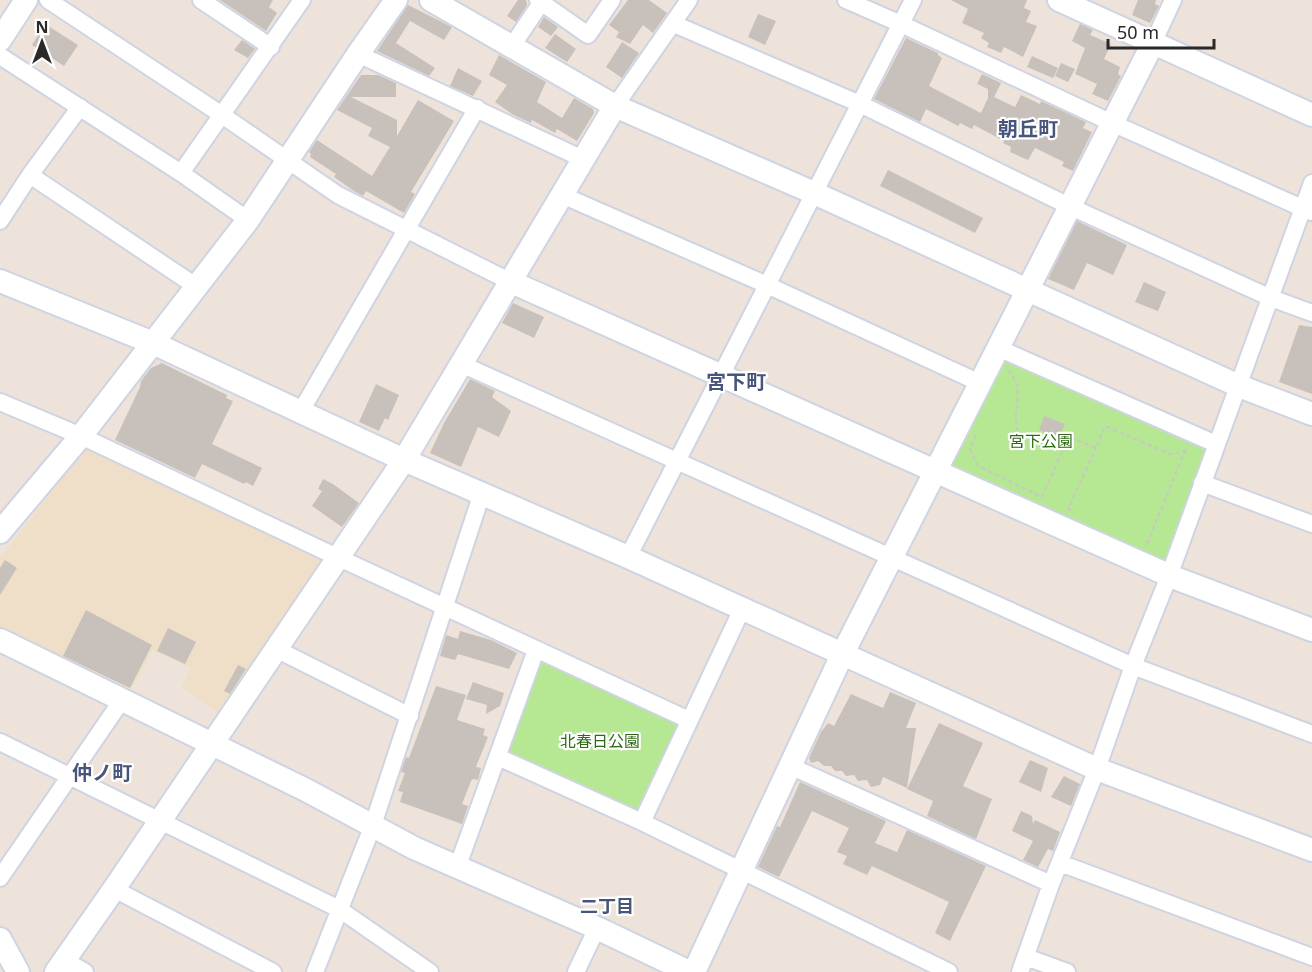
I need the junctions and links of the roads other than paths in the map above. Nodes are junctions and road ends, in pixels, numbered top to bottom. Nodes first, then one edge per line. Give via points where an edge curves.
1 (26, 0) edge
2 (48, 0) edge
3 (201, 0) edge
4 (302, 0) edge
5 (396, 0) edge
6 (431, 0) edge
7 (612, 0) edge
8 (689, 0) edge
9 (846, 0) edge
10 (914, 0) edge
11 (1059, 0) edge
12 (1173, 0) edge
13 (540, 1) edge
14 (674, 24) junction
15 (902, 24) junction
16 (0, 40) edge
17 (1153, 43) junction
18 (512, 46) junction
19 (271, 47) junction
20 (358, 54) junction
21 (0, 56) edge
22 (860, 104) junction
23 (615, 106) junction
24 (80, 107) junction
25 (477, 108) junction
26 (222, 115) junction
27 (1312, 115) edge
28 (1112, 123) junction
29 (584, 159) junction
30 (288, 161) junction
31 (181, 173) junction
32 (30, 175) junction
33 (1312, 183) edge
34 (814, 194) junction
35 (562, 195) junction
36 (1071, 207) junction
37 (1307, 211) edge
38 (248, 220) junction
39 (0, 221) edge
40 (407, 231) junction
41 (0, 281) edge
42 (509, 281) junction
43 (767, 285) junction
44 (197, 287) junction
45 (1028, 291) junction
46 (1271, 298) junction
47 (1312, 313) edge
48 (153, 343) junction
49 (998, 348) junction
50 (462, 364) junction
51 (721, 376) junction
52 (980, 383) junction
53 (1239, 386) junction
54 (0, 402) edge
55 (301, 411) junction
56 (1312, 414) edge
57 (81, 436) junction
58 (1216, 444) junction
59 (404, 460) junction
60 (677, 460) junction
61 (935, 472) junction
62 (1202, 483) junction
63 (482, 493) junction
64 (4, 521) edge
65 (1312, 524) edge
66 (337, 557) junction
67 (628, 557) junction
68 (892, 557) junction
69 (1169, 576) junction
70 (445, 608) junction
71 (742, 609) junction
72 (1312, 630) edge
73 (0, 639) edge
74 (276, 649) junction
75 (536, 650) junction
76 (842, 655) junction
77 (1133, 666) junction
78 (122, 700) junction
79 (410, 716) junction
80 (689, 720) junction
81 (1312, 734) edge
82 (0, 742) edge
83 (211, 745) junction
84 (498, 757) junction
85 (790, 766) junction
86 (1097, 769) junction
87 (70, 777) junction
88 (159, 820) junction
89 (642, 822) junction
90 (373, 825) junction
91 (1312, 850) edge
92 (1060, 864) junction
93 (457, 867) junction
94 (741, 871) junction
95 (0, 878) edge
96 (1051, 884) junction
97 (114, 889) junction
98 (339, 909) junction
99 (597, 928) junction
100 (0, 939) edge
101 (1312, 957) edge
102 (1023, 964) edge
103 (60, 966) edge
104 (18, 972) edge
105 (85, 972) edge
106 (273, 972) edge
107 (315, 972) edge
108 (430, 972) edge
109 (576, 972) edge
110 (689, 972) edge
111 (694, 972) edge
112 (950, 972) edge
113 (1067, 972) edge

1 - 16 street
2 - 26 street
3 - 19 street
4 - 19 street
5 - 20 street
6 - 18 street
7 - 13 street via 588,35
8 - 14 street
9 - 15 street
10 - 15 street
11 - 17 street
12 - 17 street
13 - 18 street
14 - 22 street
14 - 23 street
15 - 22 street
15 - 28 street
17 - 27 street
17 - 28 street
18 - 23 street
19 - 26 street
20 - 25 street
20 - 30 street
21 - 24 street
22 - 34 street
22 - 36 street
23 - 29 street
23 - 34 street
24 - 31 street
24 - 32 street
25 - 29 street
25 - 40 street
26 - 30 street
26 - 31 street
28 - 36 street
28 - 37 street
29 - 35 street
30 - 38 street
30 - 40 street via 338,195
31 - 38 street
32 - 39 street
32 - 44 street
33 - 37 street
34 - 43 street
34 - 45 street
35 - 42 street
35 - 43 street
36 - 45 street
36 - 46 street
37 - 46 street
38 - 44 street
40 - 42 street
40 - 55 street
41 - 48 street
42 - 50 street
42 - 51 street
43 - 51 street
43 - 52 street
44 - 48 street
45 - 49 street
45 - 53 street
46 - 47 street
46 - 53 street
48 - 55 street
48 - 57 street
49 - 52 street
49 - 58 street
50 - 59 street
50 - 60 street
51 - 60 street
51 - 61 street
52 - 61 street
53 - 56 street
53 - 58 street
54 - 57 street
55 - 59 street
57 - 64 street
57 - 66 street
58 - 62 street
59 - 63 street
59 - 66 street
60 - 67 street
60 - 68 street
61 - 68 street
61 - 69 street
62 - 65 street
62 - 69 street
63 - 67 street
63 - 70 street
66 - 70 street
66 - 74 street
67 - 71 street
68 - 76 street
68 - 77 street
69 - 72 street
69 - 77 street
70 - 75 street
70 - 79 street
71 - 76 street
71 - 80 street
73 - 78 street
74 - 79 street
74 - 83 street
75 - 80 street
75 - 84 street
76 - 85 street
76 - 86 street
77 - 81 street
77 - 86 street
78 - 83 street
78 - 87 street
79 - 90 street
80 - 89 street
82 - 87 street
83 - 88 street
83 - 90 street
84 - 89 street
84 - 93 street
85 - 94 street
85 - 96 street
86 - 91 street
86 - 92 street
87 - 88 street
87 - 95 street
88 - 97 street
88 - 98 street
89 - 94 street
90 - 93 street
90 - 98 street
92 - 96 street
92 - 101 street
93 - 99 street
94 - 111 street
94 - 112 street
96 - 102 street
97 - 103 street
97 - 106 street
98 - 107 street
98 - 108 street
99 - 109 street
99 - 110 street
100 - 104 street
102 - 113 street
103 - 105 street

